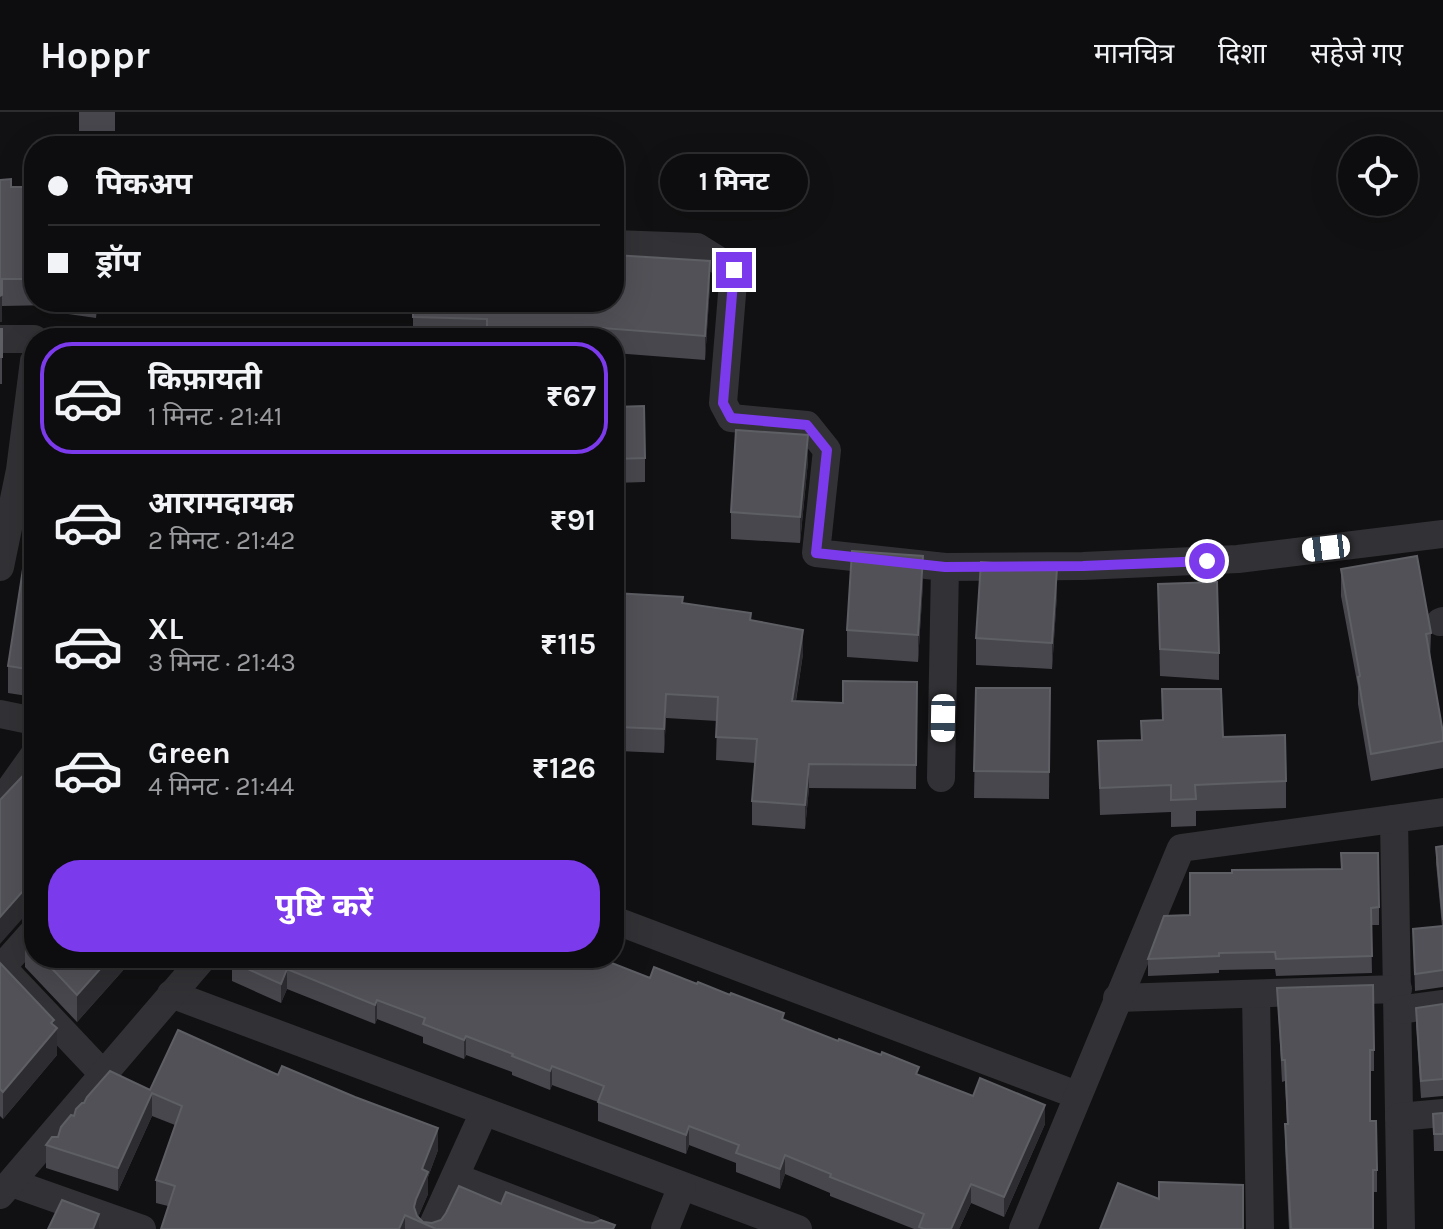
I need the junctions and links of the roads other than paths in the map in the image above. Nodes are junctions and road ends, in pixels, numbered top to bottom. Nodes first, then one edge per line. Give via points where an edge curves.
1 (624, 244) edge
2 (0, 339) edge
3 (24, 339) edge
4 (24, 439) edge
5 (1443, 534) edge
6 (2, 548) edge
7 (945, 567) junction
8 (0, 714) edge
9 (24, 719) edge
10 (24, 769) edge
11 (941, 778) dead end
12 (0, 803) edge
13 (1443, 812) edge
14 (1394, 819) junction
15 (624, 924) edge
16 (24, 942) edge
17 (1, 966) edge
18 (194, 968) edge
19 (171, 994) junction
20 (1256, 994) junction
21 (1117, 998) junction
22 (1398, 1000) junction
23 (1443, 1004) edge
24 (104, 1075) junction
25 (1077, 1095) junction
26 (484, 1112) junction
27 (1443, 1113) edge
28 (1399, 1117) junction
29 (455, 1177) junction
30 (682, 1186) junction
31 (6, 1189) edge
32 (142, 1229) edge
33 (431, 1229) edge
34 (591, 1229) edge
35 (665, 1229) edge
36 (798, 1229) edge
37 (1023, 1229) edge
38 (1260, 1229) edge
39 (1401, 1229) edge

1 - 7 street via 697,247 734,270 723,403 731,418 807,425 827,450 816,553
2 - 3 street
4 - 6 street
5 - 7 street via 1238,559
7 - 11 street
8 - 9 street
10 - 12 street
13 - 14 street
14 - 21 street via 1181,848
14 - 22 street
15 - 25 street
16 - 17 street
17 - 24 street
18 - 19 street
19 - 24 street
19 - 26 street
20 - 21 street
20 - 22 street
20 - 38 street
21 - 25 street
22 - 23 street
22 - 28 street
24 - 31 street
25 - 37 street
26 - 29 street
26 - 30 street
27 - 28 street
28 - 39 street
29 - 33 street
29 - 34 street
30 - 35 street
30 - 36 street
31 - 32 street

